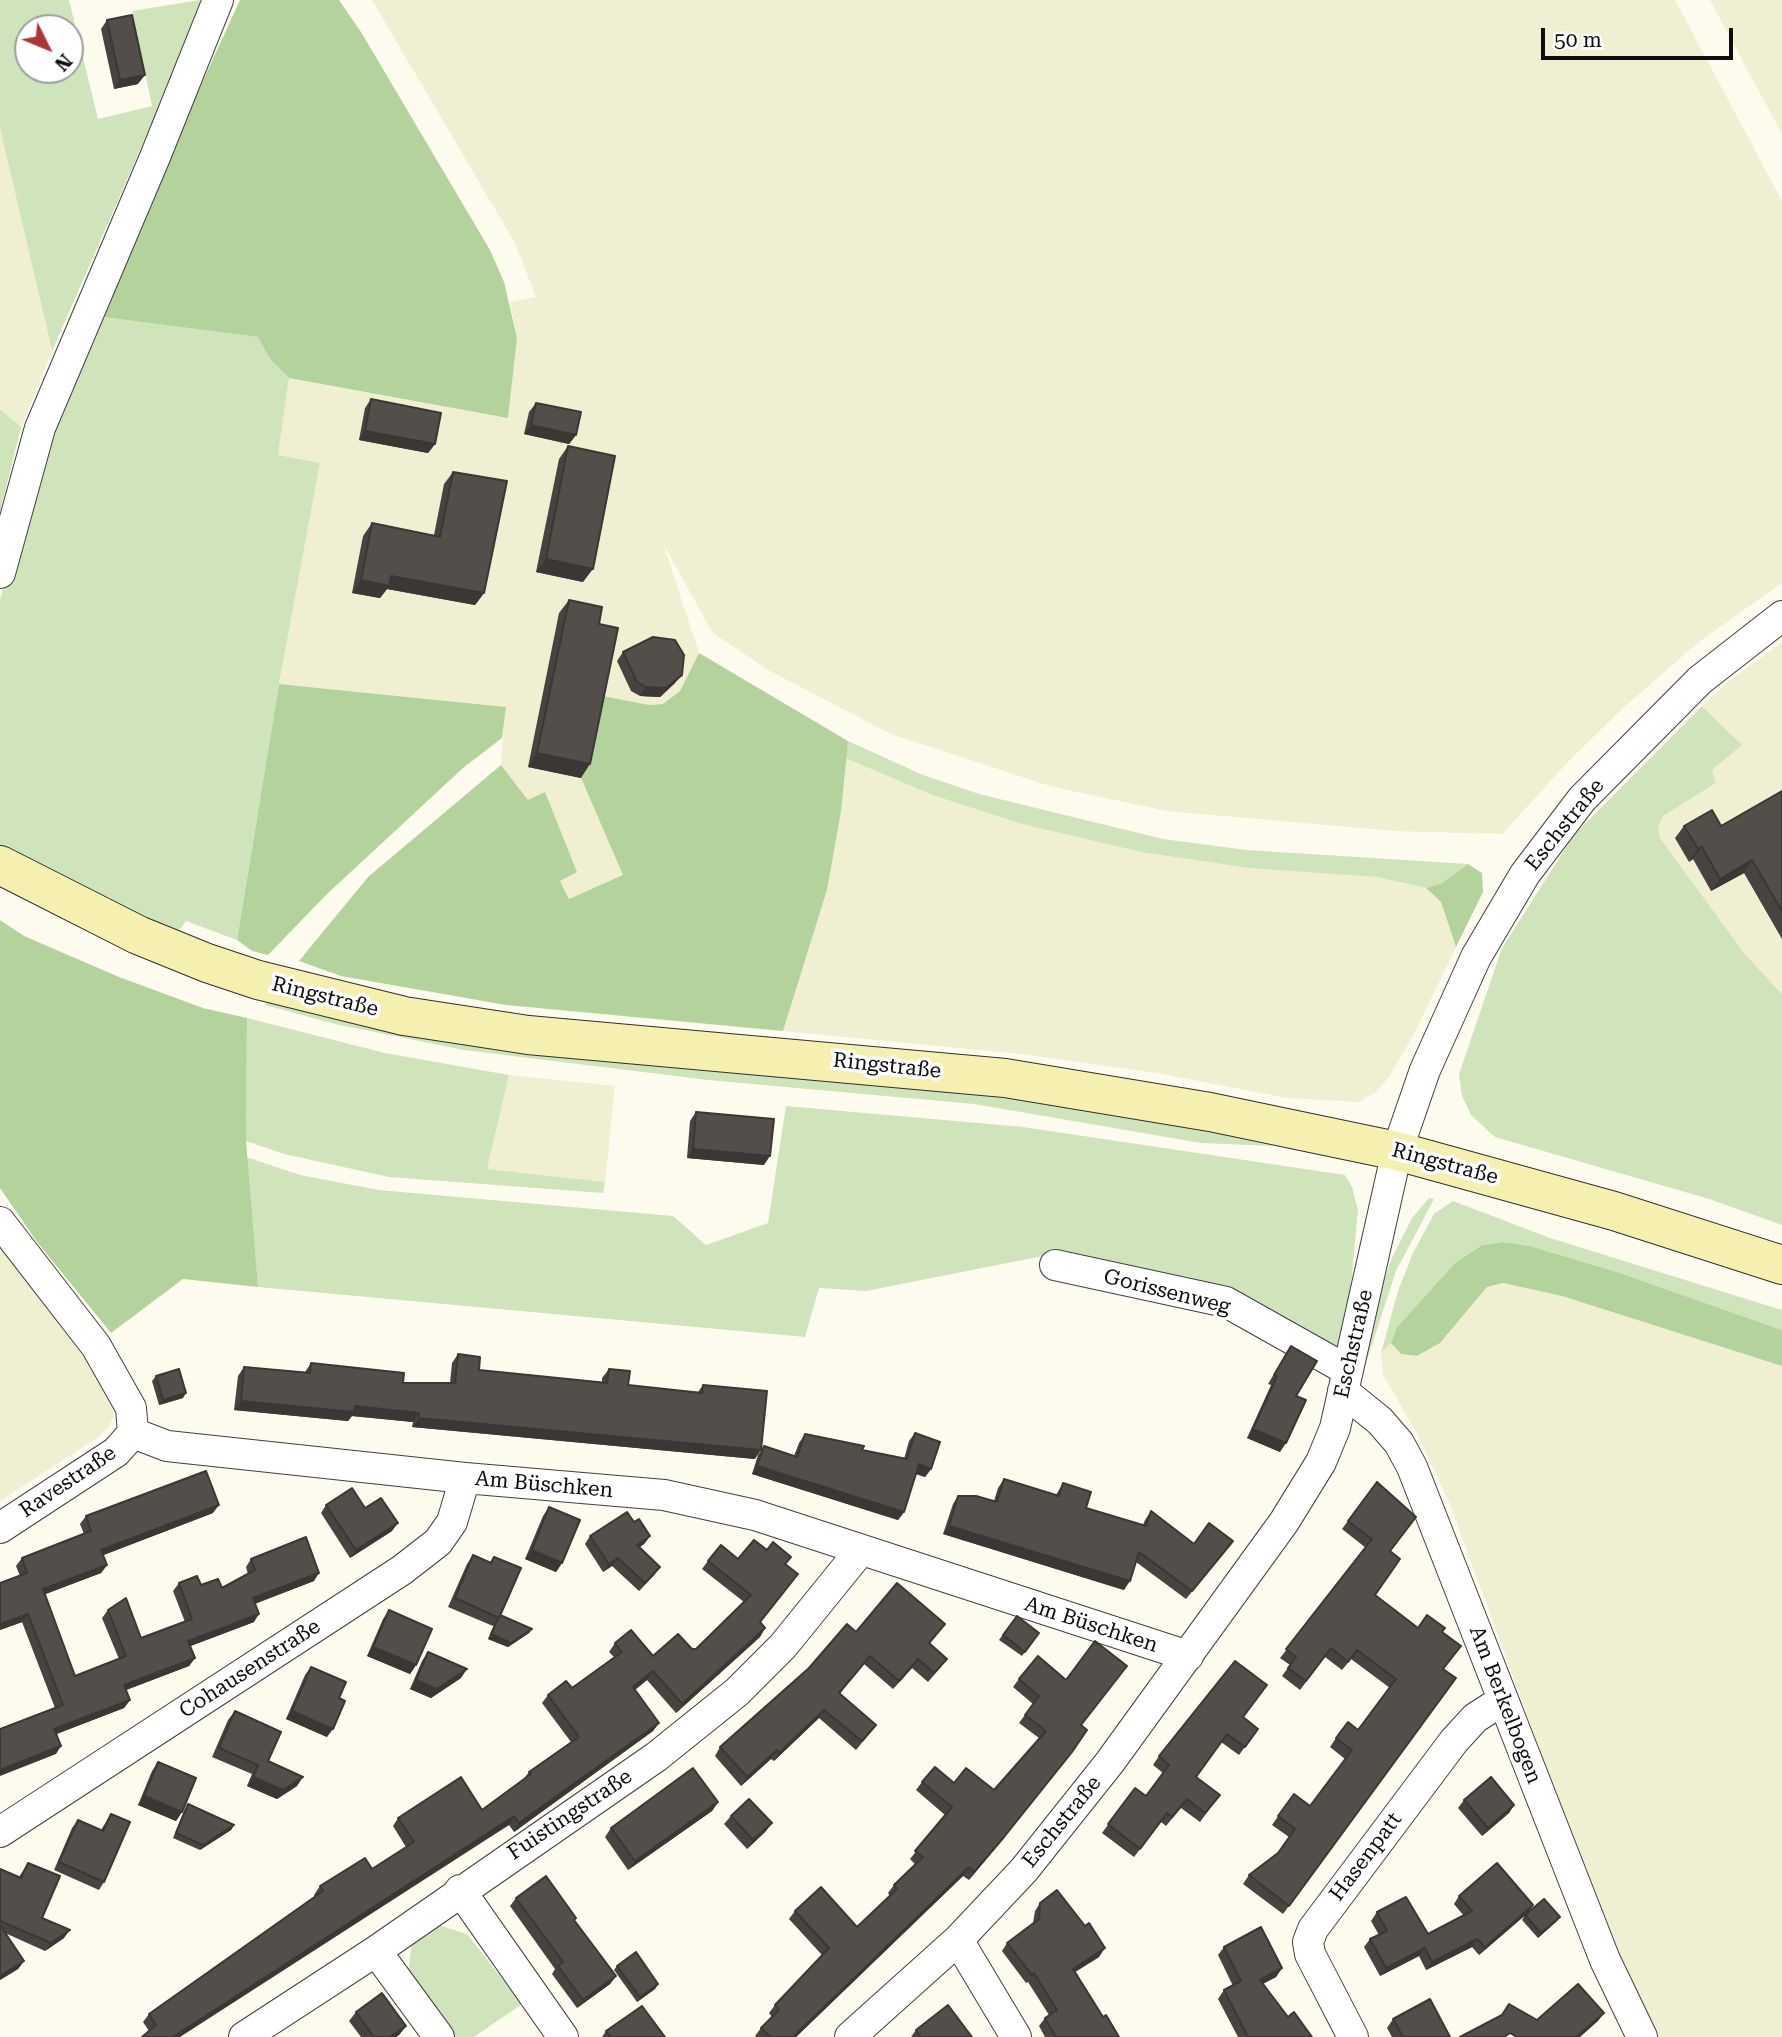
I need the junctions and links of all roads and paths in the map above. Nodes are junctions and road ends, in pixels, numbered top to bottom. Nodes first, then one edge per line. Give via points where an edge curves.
1 (218, 0) edge
2 (0, 573) edge
3 (1782, 616) edge
4 (0, 865) edge
5 (1397, 1151) junction
6 (0, 1222) edge
7 (1055, 1265) dead end
8 (1782, 1265) edge
9 (1345, 1380) junction
10 (132, 1433) junction
11 (465, 1478) junction
12 (0, 1528) edge
13 (860, 1551) junction
14 (1188, 1656) junction
15 (1503, 1700) junction
16 (0, 1832) edge
17 (460, 1890) junction
18 (958, 1940) junction
19 (376, 1951) junction
20 (244, 2037) edge
21 (439, 2037) edge
22 (563, 2037) edge
23 (850, 2037) edge
24 (1016, 2037) edge
25 (1353, 2037) edge
26 (1642, 2037) edge

1 - 2 street via 40,428
3 - 5 street, Eschstraße via 1652,724 1582,799 1525,874 1476,957 1425,1070
4 - 5 main road, Ringstraße via 138,935 206,963 258,981 404,1016 528,1035 1005,1078 1210,1112
5 - 8 main road, Ringstraße via 1614,1211
5 - 9 street, Eschstraße
6 - 10 street via 96,1346 131,1408
7 - 9 street, Gorissenweg via 1226,1302
9 - 14 street, Eschstraße via 1335,1428 1321,1462
9 - 15 street, Am Berkelbogen via 1399,1443 1412,1467
10 - 11 street, Am Büschken via 167,1446
10 - 12 street, Ravestraße via 116,1452
11 - 13 street, Am Büschken via 664,1495 755,1515
11 - 16 street, Cohausenstraße via 452,1522 438,1542 402,1570
13 - 14 street, Am Büschken
13 - 17 street, Fuistingstraße via 783,1646 737,1692 656,1756
14 - 18 street, Eschstraße via 1024,1870
15 - 25 street, Hasenpatt via 1475,1718 1454,1741 1313,1929 1310,1954
15 - 26 street, Am Berkelbogen via 1605,1960
17 - 19 street, Fuistingstraße
17 - 22 street
18 - 23 street, Eschstraße
18 - 24 street
19 - 20 street, Fuistingstraße
19 - 21 street

